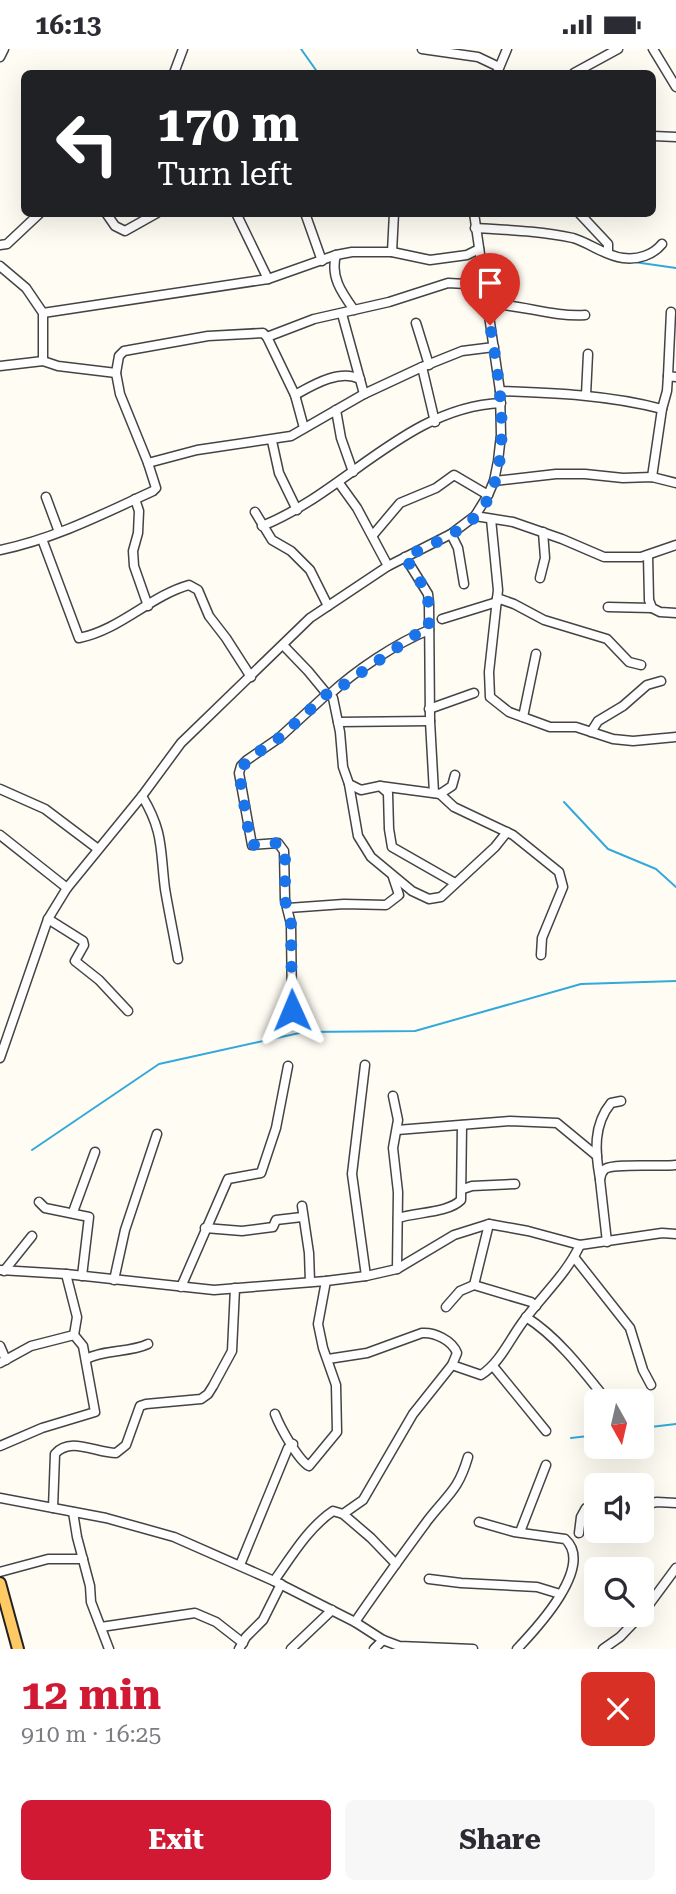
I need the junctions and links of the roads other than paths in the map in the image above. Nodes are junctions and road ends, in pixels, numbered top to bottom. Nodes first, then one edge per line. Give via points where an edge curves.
1 (4, 49) edge
2 (183, 49) edge
3 (422, 49) edge
4 (618, 49) edge
5 (653, 49) edge
6 (504, 51) edge
7 (0, 57) edge
8 (175, 70) edge
9 (498, 70) edge
10 (580, 70) edge
11 (676, 87) edge
12 (656, 136) edge
13 (676, 137) edge
14 (35, 217) edge
15 (109, 217) edge
16 (150, 217) edge
17 (238, 217) edge
18 (306, 217) edge
19 (394, 217) edge
20 (474, 217) edge
21 (583, 217) edge
22 (475, 228) junction
23 (4, 244) edge
24 (662, 244) dead end
25 (478, 249) junction
26 (0, 252) edge
27 (392, 252) junction
28 (608, 253) junction
29 (336, 255) junction
30 (322, 261) junction
31 (0, 266) edge
32 (268, 279) junction
33 (484, 285) junction
34 (487, 304) junction
35 (354, 310) junction
36 (671, 312) dead end
37 (43, 313) junction
38 (342, 314) junction
39 (585, 315) dead end
40 (416, 323) dead end
41 (267, 337) junction
42 (494, 347) junction
43 (587, 354) dead end
44 (43, 361) junction
45 (0, 366) edge
46 (425, 366) junction
47 (116, 373) junction
48 (672, 377) edge
49 (360, 379) junction
50 (500, 391) junction
51 (364, 394) junction
52 (295, 395) junction
53 (586, 395) junction
54 (501, 403) junction
55 (662, 409) junction
56 (336, 410) junction
57 (435, 422) junction
58 (304, 428) junction
59 (272, 441) junction
60 (148, 463) junction
61 (353, 472) junction
62 (652, 477) junction
63 (494, 481) junction
64 (339, 483) junction
65 (676, 483) edge
66 (488, 495) junction
67 (46, 497) dead end
68 (135, 499) junction
69 (297, 510) junction
70 (255, 512) dead end
71 (475, 516) junction
72 (491, 519) junction
73 (262, 526) junction
74 (59, 532) junction
75 (543, 532) junction
76 (451, 534) junction
77 (373, 535) junction
78 (42, 539) junction
79 (676, 545) edge
80 (0, 550) edge
81 (648, 555) junction
82 (405, 557) junction
83 (388, 566) junction
84 (540, 577) dead end
85 (464, 585) dead end
86 (497, 600) junction
87 (148, 606) junction
88 (328, 606) junction
89 (608, 607) dead end
90 (652, 608) junction
91 (676, 613) edge
92 (442, 619) dead end
93 (429, 630) junction
94 (282, 645) junction
95 (536, 654) dead end
96 (641, 664) dead end
97 (251, 677) junction
98 (661, 681) dead end
99 (474, 693) dead end
100 (328, 695) junction
101 (429, 709) junction
102 (523, 717) junction
103 (430, 721) junction
104 (338, 722) junction
105 (591, 732) junction
106 (676, 737) edge
107 (455, 775) dead end
108 (349, 784) junction
109 (380, 786) junction
110 (0, 789) edge
111 (437, 794) junction
112 (142, 796) junction
113 (507, 832) junction
114 (0, 835) edge
115 (98, 849) junction
116 (393, 877) junction
117 (455, 883) junction
118 (67, 888) junction
119 (288, 908) junction
120 (48, 919) junction
121 (541, 955) dead end
122 (178, 959) dead end
123 (128, 1010) dead end
124 (292, 1010) dead end
125 (3, 1047) edge
126 (0, 1058) edge
127 (365, 1065) dead end
128 (288, 1066) dead end
129 (393, 1096) dead end
130 (621, 1101) dead end
131 (462, 1125) junction
132 (397, 1130) junction
133 (158, 1134) dead end
134 (95, 1152) dead end
135 (597, 1156) junction
136 (676, 1165) edge
137 (600, 1179) junction
138 (515, 1184) dead end
139 (463, 1189) junction
140 (39, 1202) dead end
141 (302, 1206) dead end
142 (72, 1212) junction
143 (302, 1217) junction
144 (398, 1218) junction
145 (489, 1224) junction
146 (205, 1228) junction
147 (676, 1234) edge
148 (32, 1237) dead end
149 (607, 1242) junction
150 (580, 1245) junction
151 (574, 1257) junction
152 (397, 1269) junction
153 (2, 1271) edge
154 (66, 1274) junction
155 (82, 1276) junction
156 (366, 1276) junction
157 (114, 1280) junction
158 (326, 1281) junction
159 (310, 1282) junction
160 (474, 1285) junction
161 (181, 1287) junction
162 (236, 1287) junction
163 (536, 1306) junction
164 (446, 1307) dead end
165 (526, 1317) junction
166 (74, 1335) junction
167 (148, 1344) dead end
168 (0, 1346) edge
169 (86, 1359) junction
170 (328, 1359) junction
171 (3, 1362) edge
172 (452, 1365) junction
173 (493, 1366) junction
174 (651, 1385) dead end
175 (597, 1389) edge
176 (275, 1414) dead end
177 (546, 1431) dead end
178 (293, 1444) junction
179 (0, 1447) edge
180 (468, 1457) dead end
181 (546, 1465) dead end
182 (0, 1498) edge
183 (654, 1502) edge
184 (676, 1503) edge
185 (53, 1508) junction
186 (584, 1511) edge
187 (73, 1512) junction
188 (343, 1514) junction
189 (479, 1523) dead end
190 (520, 1532) junction
191 (579, 1533) dead end
192 (83, 1559) junction
193 (396, 1564) junction
194 (240, 1565) junction
195 (675, 1571) edge
196 (0, 1572) edge
197 (429, 1579) dead end
198 (278, 1582) junction
199 (0, 1583) edge
200 (560, 1594) junction
201 (654, 1598) edge
202 (332, 1610) junction
203 (355, 1622) junction
204 (101, 1627) junction
205 (630, 1627) edge
206 (383, 1640) junction
207 (241, 1646) edge
208 (411, 1647) edge
209 (18, 1649) edge
210 (109, 1649) edge
211 (291, 1649) edge
212 (374, 1649) edge
213 (473, 1649) edge
214 (517, 1649) edge
215 (603, 1649) edge

1 - 7 street
2 - 8 street
3 - 9 street via 478,57
4 - 10 street
5 - 11 street
6 - 9 street
12 - 13 street
14 - 23 street
15 - 16 street via 125,232
17 - 32 street
18 - 30 street
19 - 27 street
20 - 22 street
21 - 28 street via 608,244
22 - 25 street
22 - 28 street via 558,236
23 - 26 street
24 - 28 street via 640,257
25 - 27 street via 430,260
25 - 33 street
27 - 29 street
29 - 30 street
29 - 35 street via 335,278
30 - 32 street
31 - 37 street via 26,288
32 - 37 street
33 - 34 street
33 - 35 street via 448,283
34 - 39 street via 521,306 551,315
34 - 42 street
35 - 38 street
36 - 48 street
37 - 44 street
38 - 41 street
38 - 49 street
40 - 46 street
41 - 47 street via 257,332 232,333 124,351
41 - 52 street
42 - 46 street via 462,351
42 - 50 street
43 - 53 street
44 - 45 street
44 - 47 street
46 - 51 street
46 - 57 street
47 - 60 street
48 - 55 street
49 - 51 street
49 - 52 street via 345,375
50 - 53 street
50 - 54 street
51 - 56 street
52 - 58 street
53 - 55 street
54 - 57 street via 464,408
54 - 63 street via 502,435
55 - 62 street
56 - 58 street
56 - 61 street
57 - 61 street via 406,435
58 - 59 street
59 - 60 street via 197,450
59 - 69 street via 279,473
60 - 68 street via 156,488
61 - 64 street
62 - 63 street via 556,474
62 - 65 street
63 - 66 street
64 - 69 street
64 - 77 street
66 - 71 street
66 - 77 street via 454,475 400,503
67 - 74 street
68 - 74 street
68 - 87 street via 139,511 134,566
69 - 73 street
70 - 73 street
71 - 72 street
71 - 76 street
72 - 75 street
72 - 86 street
73 - 88 street via 272,540 310,570
74 - 78 street
75 - 81 street via 604,557
75 - 84 street via 545,558
76 - 82 street
76 - 85 street
77 - 83 street
78 - 80 street
78 - 87 street via 79,638
79 - 81 street
81 - 90 street
82 - 83 street
82 - 93 street via 428,594
83 - 88 street
86 - 92 street
86 - 96 street via 607,639 629,663
86 - 102 street via 490,697
87 - 97 street via 183,587 196,588 209,616
88 - 94 street
89 - 90 street
90 - 91 street
93 - 100 street
93 - 101 street
94 - 97 street
94 - 100 street
95 - 102 street
97 - 112 street via 181,743
98 - 105 street via 648,685
99 - 101 street
100 - 104 street via 333,698
100 - 119 street via 247,760 239,773 251,845 278,843 285,851
101 - 103 street
102 - 105 street via 550,727
103 - 104 street
103 - 111 street
104 - 108 street
105 - 106 street via 633,741
107 - 111 street via 452,786
108 - 109 street via 361,790
108 - 116 street via 358,836 371,857
109 - 111 street
109 - 117 street via 388,793 392,847
110 - 115 street via 46,809
111 - 113 street
112 - 115 street
112 - 122 street via 162,842
113 - 117 street
113 - 121 street via 559,872 563,887 542,937
114 - 118 street
115 - 118 street
116 - 117 street via 429,899 441,897
116 - 119 street via 399,895 386,905
118 - 120 street
119 - 124 street
120 - 123 street via 83,941 75,961
120 - 125 street
125 - 126 street
127 - 156 street via 352,1174
128 - 146 street via 276,1128 261,1173 228,1179
129 - 132 street
130 - 135 street via 611,1103 600,1123
131 - 132 street
131 - 135 street via 557,1123
131 - 139 street
132 - 144 street via 393,1148
133 - 157 street via 125,1230
134 - 142 street
135 - 137 street
136 - 137 street via 606,1168
137 - 149 street
138 - 139 street
139 - 144 street via 461,1200 449,1208
140 - 142 street via 45,1208
141 - 143 street
142 - 155 street via 90,1221
143 - 146 street via 242,1231
143 - 159 street
144 - 152 street
145 - 150 street
145 - 152 street via 454,1235
145 - 160 street
146 - 161 street
147 - 149 street
148 - 153 street
149 - 150 street
150 - 151 street
151 - 163 street
151 - 174 street via 629,1328
152 - 156 street
153 - 154 street
154 - 155 street
154 - 166 street via 77,1317
155 - 157 street
156 - 158 street
157 - 161 street
158 - 159 street
158 - 170 street via 318,1324
159 - 162 street
160 - 163 street
160 - 164 street via 460,1291
161 - 162 street
162 - 185 street via 232,1351 208,1394 201,1399 140,1406 126,1445 116,1453 78,1446 58,1450
163 - 165 street
165 - 173 street
165 - 175 street via 541,1326
166 - 169 street
166 - 171 street via 31,1346
167 - 169 street
168 - 171 street
169 - 179 street via 96,1410
170 - 172 street via 367,1353 430,1332 454,1346 457,1353
170 - 178 street via 336,1385 337,1432 309,1465
172 - 173 street via 481,1375
172 - 188 street via 413,1414 363,1500
173 - 177 street
176 - 178 street
178 - 194 street
180 - 193 street via 454,1490
181 - 190 street
182 - 185 street
183 - 184 street
185 - 187 street
186 - 191 street
187 - 192 street
187 - 194 street via 174,1537
188 - 193 street
188 - 198 street via 333,1511 325,1516 296,1550
189 - 190 street
190 - 200 street via 565,1539 572,1545 574,1563
192 - 196 street via 48,1559
192 - 204 street
193 - 203 street
194 - 198 street
195 - 201 street
197 - 200 street via 537,1587
198 - 202 street
198 - 207 street via 263,1620
199 - 209 main road
200 - 214 street
202 - 203 street
202 - 211 street
203 - 206 street
204 - 207 street via 195,1613 216,1622
204 - 210 street
205 - 215 street
206 - 208 street
206 - 212 street
208 - 213 street

